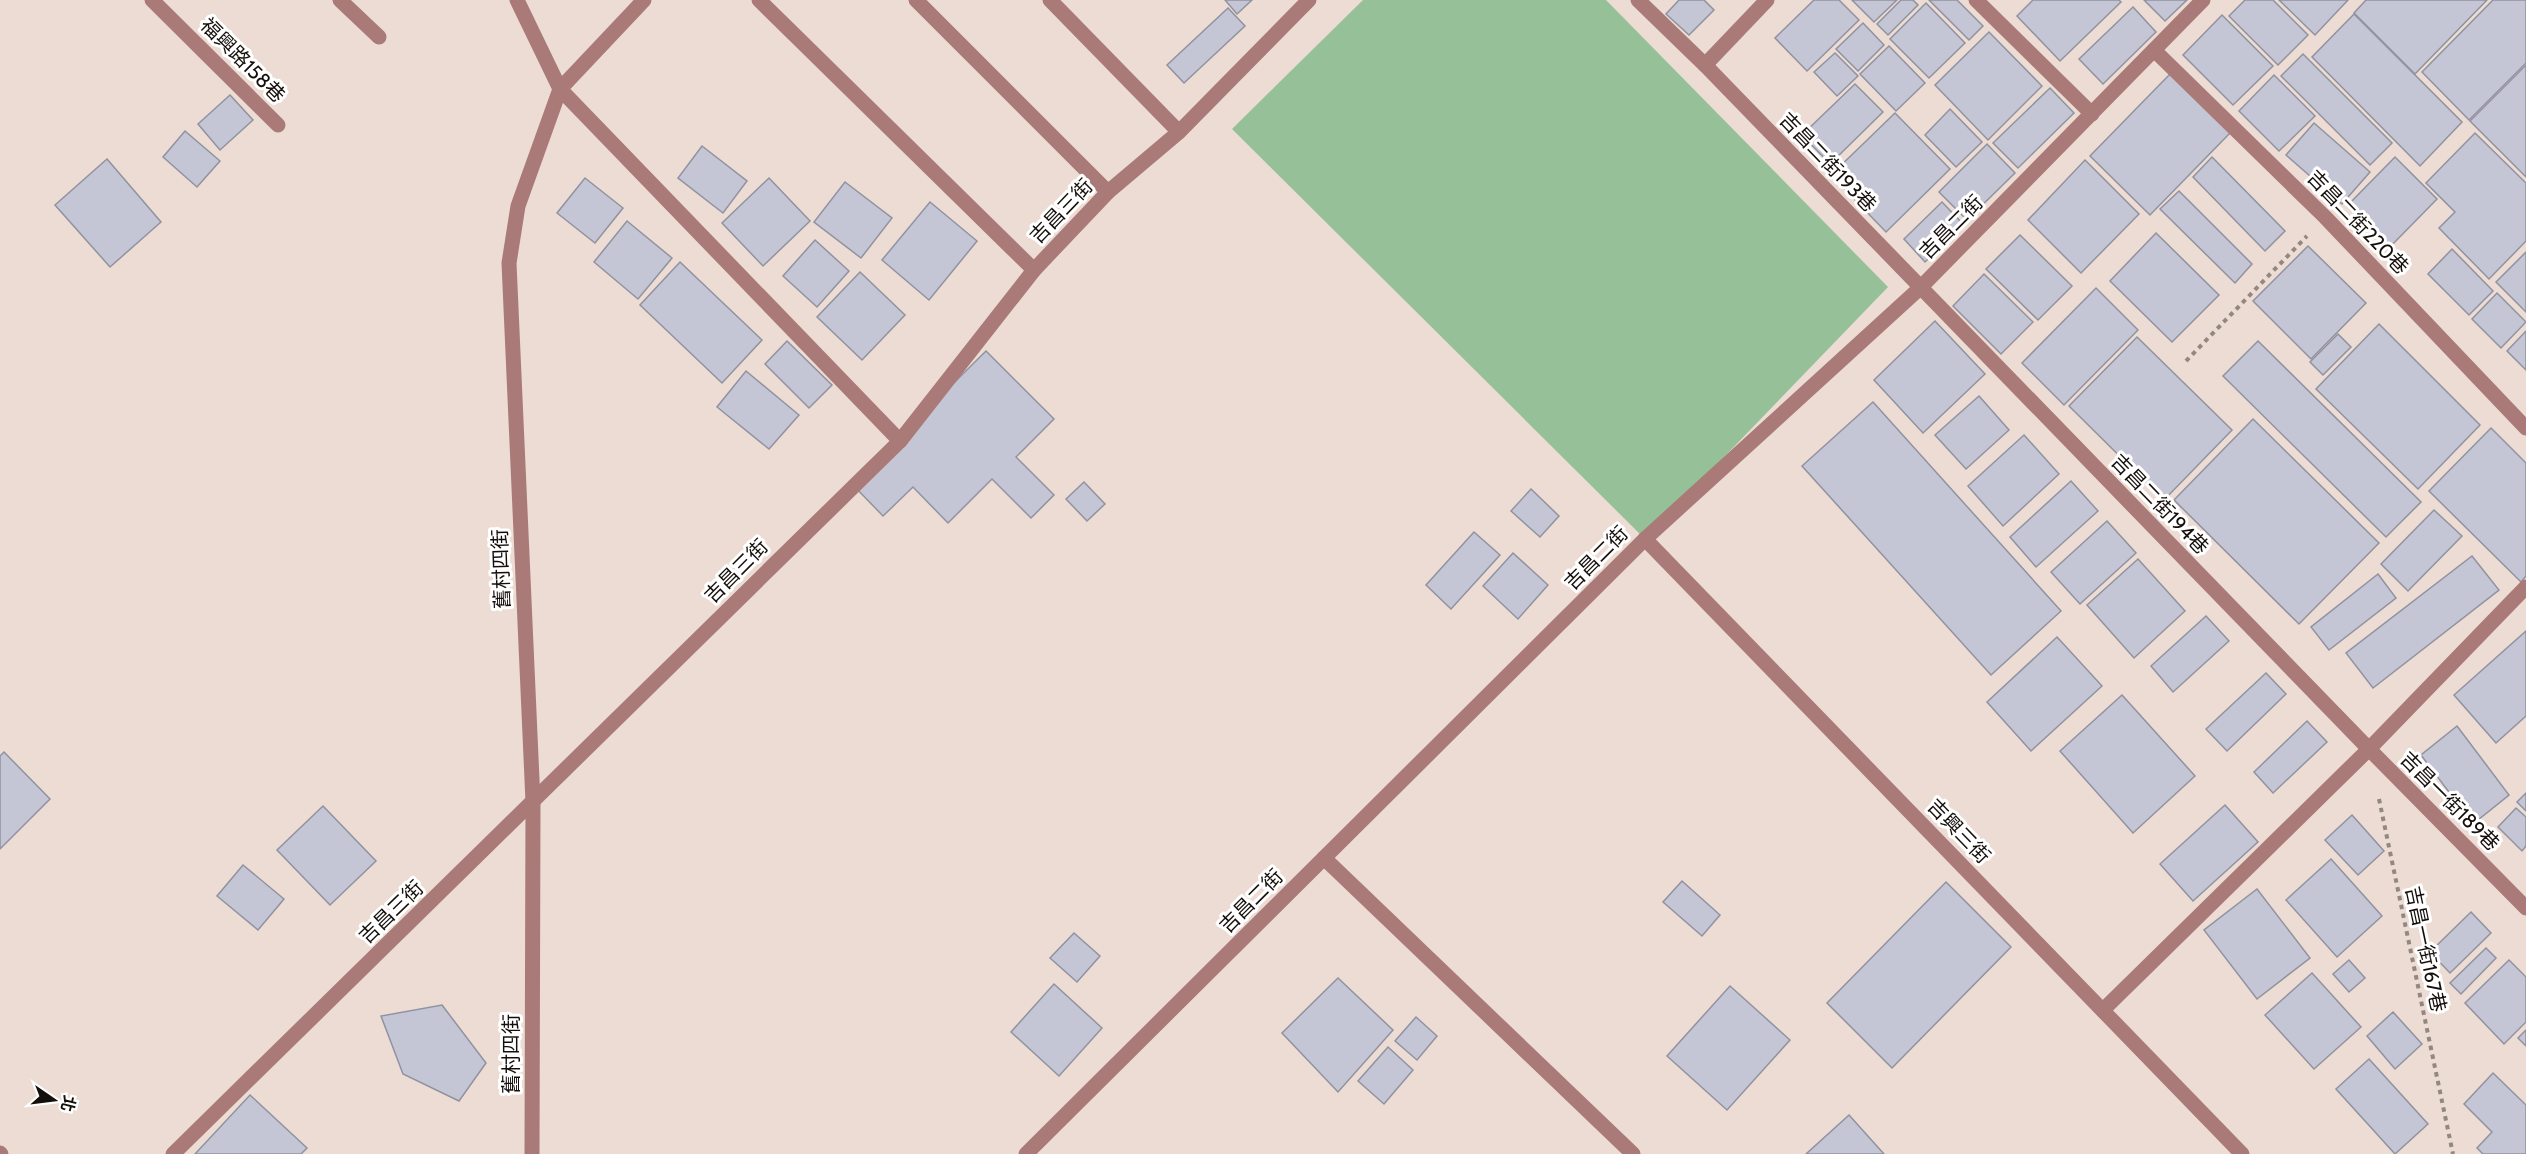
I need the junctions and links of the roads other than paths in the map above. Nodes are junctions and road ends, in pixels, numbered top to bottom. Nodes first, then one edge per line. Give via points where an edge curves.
1 (152, 0) edge
2 (340, 0) edge
3 (517, 0) edge
4 (644, 0) edge
5 (759, 0) edge
6 (916, 0) edge
7 (1050, 0) edge
8 (1638, 0) edge
9 (1767, 0) edge
10 (1976, 0) edge
11 (2203, 0) edge
12 (1302, 3) edge
13 (379, 38) dead end
14 (2154, 50) junction
15 (1705, 65) junction
16 (560, 88) junction
17 (2092, 114) junction
18 (278, 125) dead end
19 (1179, 132) junction
20 (1108, 192) junction
21 (1034, 270) junction
22 (1920, 288) junction
23 (2526, 428) edge
24 (900, 441) junction
25 (1645, 539) junction
26 (2526, 587) edge
27 (2369, 749) junction
28 (533, 802) junction
29 (1324, 858) junction
30 (2526, 908) edge
31 (2103, 1010) junction
32 (173, 1154) edge
33 (532, 1154) edge
34 (1026, 1154) edge
35 (1633, 1154) edge
36 (2242, 1154) edge

1 - 18 street, 福興路158巷
2 - 13 street
3 - 16 street
4 - 16 street
5 - 21 street
6 - 20 street
7 - 19 street
8 - 15 street, 吉昌二街193巷
9 - 15 street
10 - 17 street
11 - 14 street, 吉昌二街
12 - 19 street, 吉昌三街
14 - 17 street, 吉昌二街
14 - 23 street, 吉昌二街220巷 via 2325,217
15 - 22 street, 吉昌二街193巷
16 - 24 street
16 - 28 street, 舊村四街 via 518,206 509,263
17 - 22 street, 吉昌二街
19 - 20 street, 吉昌三街
20 - 21 street, 吉昌三街
21 - 24 street, 吉昌三街
22 - 25 street, 吉昌二街
22 - 27 street, 吉昌二街194巷
24 - 28 street, 吉昌三街
25 - 29 street, 吉昌二街
25 - 31 street, 吉興三街
26 - 27 street
27 - 30 street, 吉昌一街189巷
27 - 31 street
28 - 32 street, 吉昌三街
28 - 33 street, 舊村四街
29 - 34 street, 吉昌二街
29 - 35 street
31 - 36 street, 吉興三街

